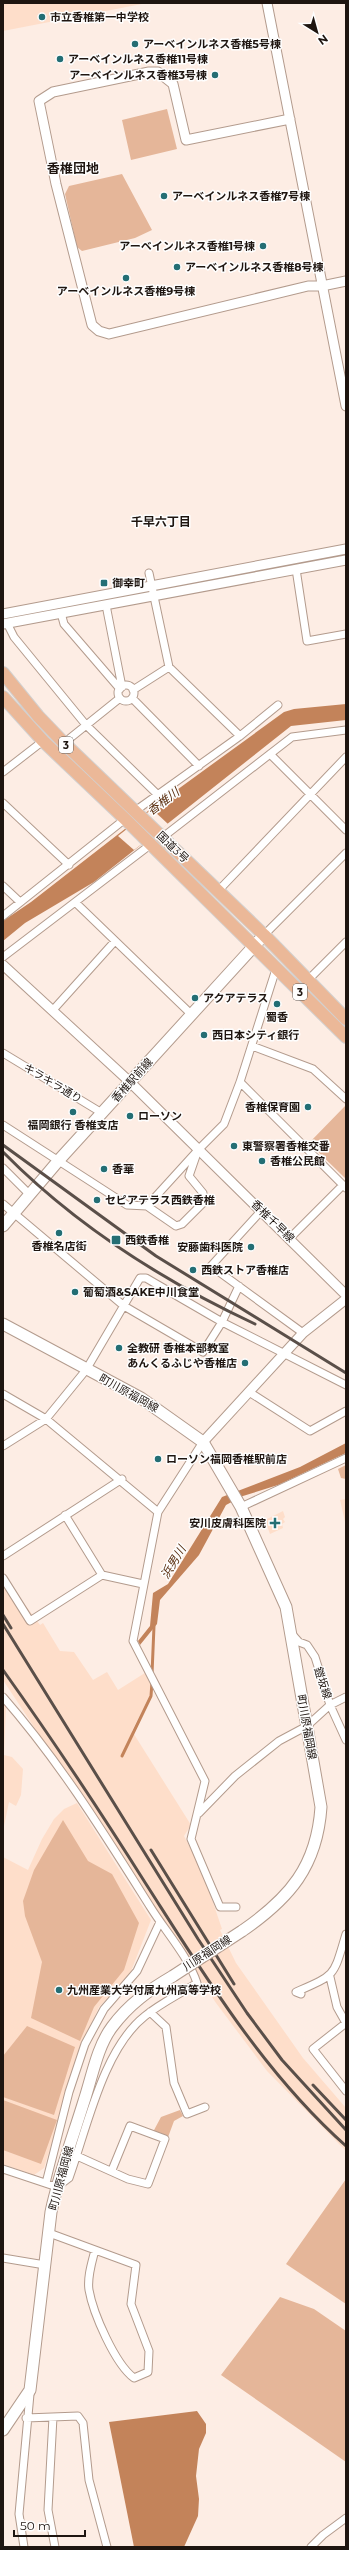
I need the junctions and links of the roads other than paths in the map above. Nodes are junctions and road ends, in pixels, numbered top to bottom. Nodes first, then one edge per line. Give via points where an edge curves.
1 (267, 3) edge
2 (290, 119) junction
3 (346, 281) edge
4 (322, 286) junction
5 (346, 406) edge
6 (346, 549) edge
7 (346, 560) edge
8 (296, 569) junction
9 (149, 574) dead end
10 (153, 591) junction
11 (106, 605) junction
12 (61, 613) junction
13 (3, 614) edge
14 (5, 624) edge
15 (346, 634) edge
16 (169, 667) junction
17 (3, 673) edge
18 (121, 688) junction
19 (133, 690) junction
20 (3, 697) edge
21 (120, 698) junction
22 (132, 698) junction
23 (278, 705) dead end
24 (86, 725) junction
25 (346, 730) edge
26 (240, 736) junction
27 (43, 741) junction
28 (64, 743) junction
29 (270, 754) junction
30 (346, 757) edge
31 (199, 766) junction
32 (3, 772) edge
33 (158, 795) junction
34 (310, 796) junction
35 (3, 803) edge
36 (135, 811) junction
37 (125, 819) junction
38 (346, 830) edge
39 (163, 837) junction
40 (150, 845) junction
41 (346, 853) edge
42 (69, 865) junction
43 (3, 886) edge
44 (218, 891) junction
45 (20, 902) junction
46 (76, 903) junction
47 (3, 916) edge
48 (264, 935) junction
49 (115, 941) junction
50 (346, 942) edge
51 (254, 946) junction
52 (3, 957) edge
53 (3, 965) edge
54 (276, 969) junction
55 (307, 981) junction
56 (53, 1010) junction
57 (192, 1015) junction
58 (346, 1019) edge
59 (346, 1037) edge
60 (252, 1046) junction
61 (3, 1052) edge
62 (130, 1082) junction
63 (240, 1082) junction
64 (346, 1099) edge
65 (102, 1113) junction
66 (4, 1128) edge
67 (198, 1150) junction
68 (59, 1160) junction
69 (3, 1168) edge
70 (344, 1186) edge
71 (30, 1195) junction
72 (3, 1204) edge
73 (146, 1206) junction
74 (262, 1210) junction
75 (14, 1214) junction
76 (3, 1226) edge
77 (290, 1238) junction
78 (238, 1286) junction
79 (346, 1295) edge
80 (346, 1299) edge
81 (124, 1306) junction
82 (222, 1322) junction
83 (3, 1324) edge
84 (303, 1333) junction
85 (285, 1352) junction
86 (86, 1370) junction
87 (346, 1385) edge
88 (249, 1392) junction
89 (3, 1394) edge
90 (346, 1411) edge
91 (46, 1419) junction
92 (203, 1442) junction
93 (3, 1446) edge
94 (346, 1458) edge
95 (122, 1479) junction
96 (240, 1505) junction
97 (158, 1512) junction
98 (65, 1515) junction
99 (3, 1556) edge
100 (102, 1575) junction
101 (3, 1578) edge
102 (143, 1584) junction
103 (291, 1632) junction
104 (3, 1697) edge
105 (346, 1697) edge
106 (330, 1705) junction
107 (307, 1726) junction
108 (346, 1740) edge
109 (199, 1813) junction
110 (236, 1907) dead end
111 (160, 1922) junction
112 (242, 1931) joint
113 (346, 1934) edge
114 (173, 1976) joint
115 (330, 1977) junction
116 (301, 1994) dead end
117 (150, 2012) junction
118 (346, 2023) edge
119 (346, 2091) edge
120 (205, 2106) dead end
121 (77, 2156) junction
122 (3, 2169) edge
123 (112, 2170) junction
124 (46, 2184) junction
125 (57, 2187) junction
126 (49, 2233) junction
127 (95, 2250) junction
128 (3, 2258) edge
129 (45, 2265) junction
130 (30, 2390) junction
131 (53, 2417) junction
132 (26, 2418) junction
133 (3, 2430) edge
134 (346, 2518) edge
135 (24, 2547) edge
136 (55, 2547) edge
137 (107, 2547) edge
138 (311, 2547) edge

1 - 2 street
2 - 4 street
2 - 4 street via 186,140 173,84 158,72 53,92 39,101 56,184 92,325 99,331 108,334 308,286
3 - 4 street
4 - 5 street
6 - 10 street
7 - 8 street
8 - 10 street
8 - 15 street via 307,641
9 - 10 street
10 - 11 street
10 - 13 street
10 - 16 street
11 - 12 street
11 - 18 street
12 - 14 street
12 - 18 street via 64,624
14 - 24 street
16 - 19 street
16 - 26 street
17 - 28 highway, 国道3号 / 3
18 - 19 street via 129,686
18 - 21 street
19 - 22 street
20 - 27 highway, 国道3号 / 3
21 - 22 street via 126,701
21 - 24 street
22 - 31 street
23 - 26 street
24 - 28 street
24 - 33 street
25 - 29 street via 292,737
26 - 31 street
27 - 32 street
27 - 37 highway, 国道3号 / 3
28 - 36 highway, 国道3号 / 3
29 - 34 street
29 - 39 street
30 - 34 street
31 - 33 street
33 - 36 street
34 - 38 street
34 - 44 street
35 - 42 street
36 - 39 highway, 国道3号 / 3
37 - 40 highway, 国道3号 / 3
37 - 42 street
39 - 44 highway, 国道3号 / 3
40 - 46 street
40 - 51 highway, 国道3号 / 3
41 - 48 street
42 - 45 street
43 - 45 street
44 - 48 highway, 国道3号 / 3
45 - 47 street
46 - 49 street
46 - 52 street
48 - 51 main road, 香椎駅前線
48 - 55 highway, 国道3号 / 3
49 - 56 street
49 - 57 street
50 - 55 street
51 - 54 highway, 国道3号 / 3
51 - 57 main road, 香椎駅前線
53 - 56 street, 香椎千早線
54 - 59 highway, 国道3号 / 3
54 - 60 street
55 - 58 highway, 国道3号 / 3
56 - 62 street, 香椎千早線
57 - 62 main road, 香椎駅前線
60 - 63 street
60 - 64 street via 313,1069
61 - 65 street, キラキラ通り
62 - 65 main road, 香椎駅前線
62 - 67 street, 香椎千早線
63 - 67 street via 224,1124
63 - 70 street
65 - 68 main road, 香椎駅前線
66 - 68 street
67 - 73 street
67 - 73 street via 190,1176 203,1193 203,1203 182,1224 176,1226
67 - 74 street, 香椎千早線
68 - 71 main road, 香椎駅前線
68 - 73 street via 127,1205
69 - 71 street
70 - 77 street
71 - 75 main road, 香椎駅前線
72 - 75 street
74 - 77 street, 香椎千早線
74 - 78 street via 211,1266
75 - 76 main road, 香椎駅前線
75 - 81 street
77 - 79 street, 香椎千早線
78 - 82 street
78 - 84 street
80 - 84 street
81 - 82 street via 140,1278 146,1278
81 - 82 street via 203,1352
81 - 86 street
82 - 85 street
83 - 86 main road, 町川原福岡線
84 - 85 street
85 - 87 street
85 - 88 street
86 - 91 street
86 - 92 main road, 町川原福岡線 via 142,1398
88 - 90 street via 310,1431
88 - 92 street
89 - 91 street
91 - 93 street
91 - 95 street
92 - 96 main road, 町川原福岡線
92 - 97 street
94 - 96 street
95 - 97 street
95 - 98 street
96 - 103 main road, 町川原福岡線 via 286,1607
97 - 102 street
98 - 99 street
98 - 100 street
100 - 101 street via 30,1621
100 - 102 street
102 - 109 street via 133,1641 205,1781
103 - 106 street, 鎧坂線 via 299,1642 307,1645 315,1657
103 - 107 main road, 町川原福岡線
104 - 111 street via 30,1728 82,1798
105 - 106 street
106 - 107 street
106 - 108 street, 鎧坂線
107 - 109 street via 279,1741 257,1758 235,1776
107 - 112 main road, 町川原福岡線 via 321,1807 320,1826 313,1854 287,1895 269,1913
109 - 110 street via 191,1839 220,1907
111 - 117 street via 194,1973 197,1983
111 - 124 street via 137,1971 104,2009 85,2044
112 - 114 main road, 川原福岡線, bridge
113 - 115 street via 337,1965
114 - 125 main road, 町川原福岡線 via 142,1995 111,2028 99,2055
115 - 116 street via 296,1992
115 - 118 street via 337,2007
117 - 120 street via 166,2027 174,2083 188,2114
117 - 121 street via 116,2049
118 - 119 street via 313,2049
121 - 123 street
121 - 125 street via 69,2178
122 - 124 street
123 - 123 street via 128,2179 148,2184 164,2139 130,2126
124 - 125 street
125 - 126 main road, 町川原福岡線
126 - 127 street
126 - 129 main road, 町川原福岡線
127 - 127 street via 136,2265 131,2304 149,2351 148,2372 134,2378 127,2373 108,2344 89,2290
128 - 129 street
129 - 130 main road, 町川原福岡線
130 - 132 street
130 - 133 main road, 町川原福岡線
131 - 132 street
131 - 136 street via 48,2510
131 - 137 street via 78,2416 83,2423 89,2480
132 - 135 street via 19,2514
134 - 138 street via 322,2535

